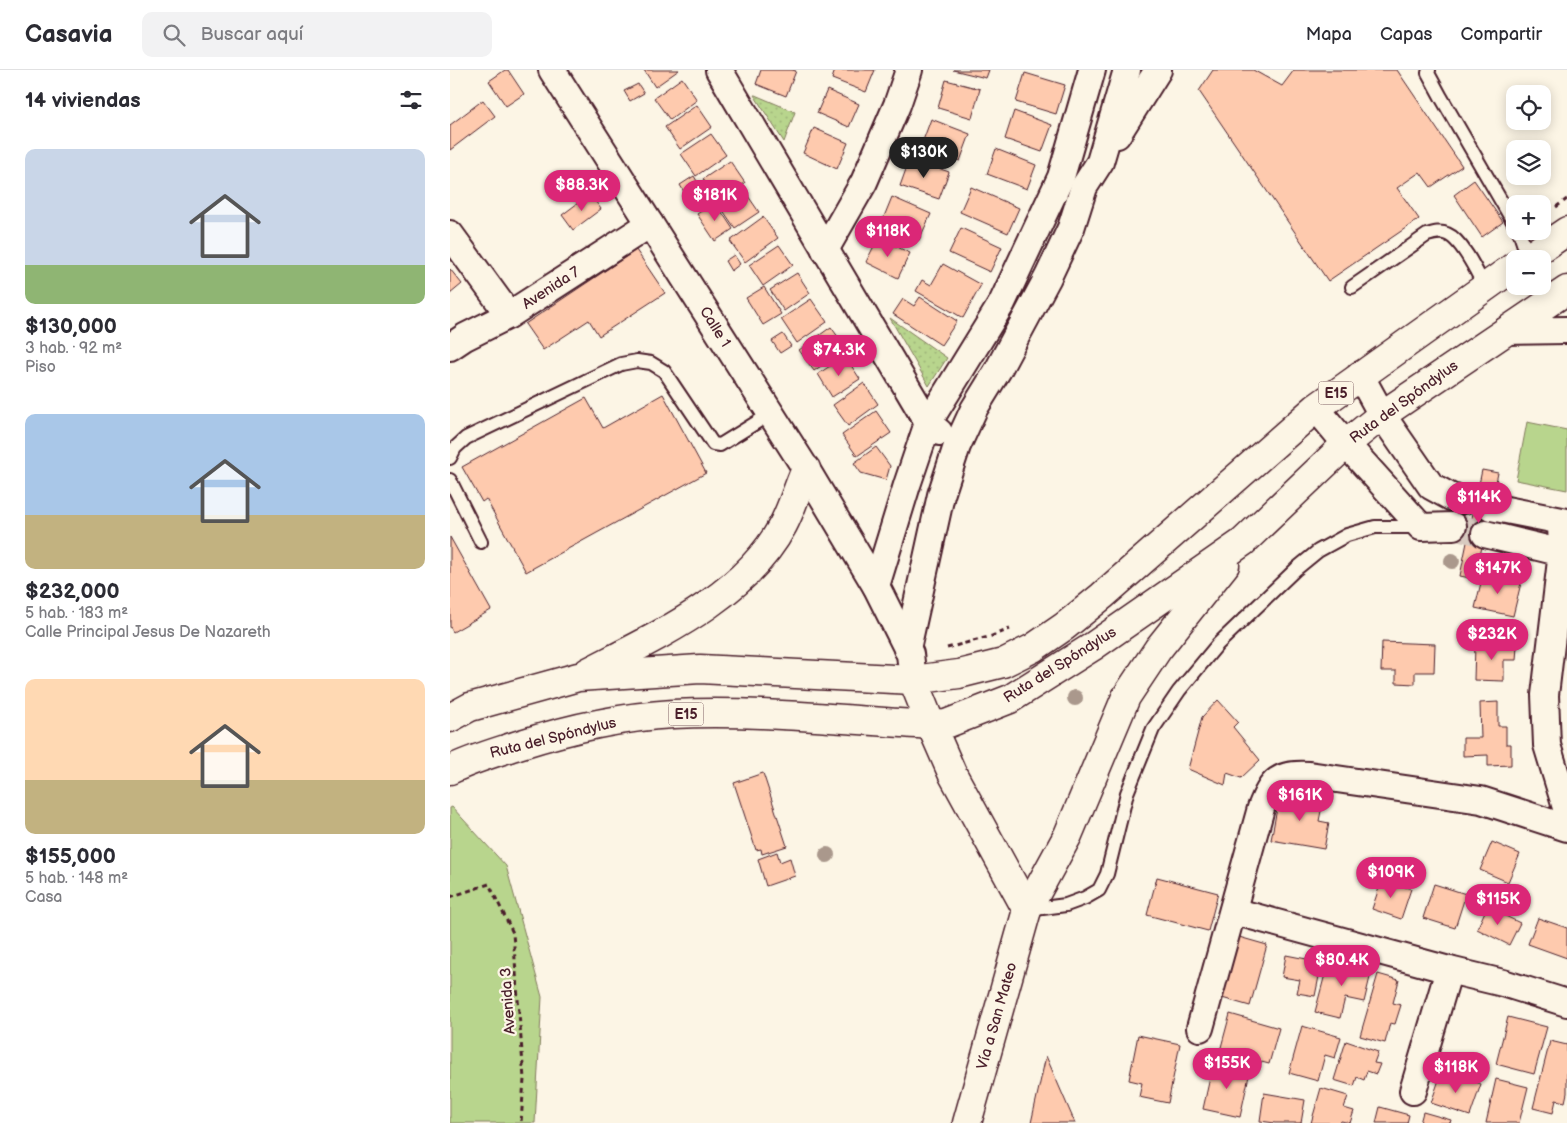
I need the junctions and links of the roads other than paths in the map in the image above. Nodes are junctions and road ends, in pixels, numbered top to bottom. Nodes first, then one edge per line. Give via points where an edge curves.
1 (552, 70) edge
2 (718, 70) edge
3 (909, 70) edge
4 (1092, 70) edge
5 (1127, 70) edge
6 (1158, 70) edge
7 (1429, 70) edge
8 (1100, 162) junction
9 (1073, 182) junction
10 (1506, 210) edge
11 (650, 224) junction
12 (1566, 232) edge
13 (450, 234) edge
14 (824, 250) junction
15 (1539, 250) edge
16 (1506, 272) edge
17 (1484, 286) junction
18 (1352, 287) dead end
19 (1567, 290) edge
20 (1002, 303) junction
21 (509, 315) junction
22 (1026, 317) junction
23 (1567, 330) edge
24 (1506, 331) junction
25 (450, 347) edge
26 (1360, 375) junction
27 (1316, 408) junction
28 (770, 414) junction
29 (1382, 415) junction
30 (928, 423) junction
31 (1346, 444) junction
32 (957, 446) junction
33 (450, 458) edge
34 (806, 469) junction
35 (450, 480) edge
36 (1431, 486) junction
37 (1464, 500) tunnel mouth
38 (1491, 507) tunnel mouth
39 (1564, 522) edge
40 (1453, 526) tunnel mouth
41 (1421, 527) junction
42 (1485, 534) tunnel mouth
43 (480, 542) dead end
44 (1243, 542) junction
45 (1564, 553) edge
46 (876, 586) junction
47 (910, 661) junction
48 (578, 678) junction
49 (450, 718) edge
50 (930, 725) junction
51 (450, 770) edge
52 (1567, 811) edge
53 (1567, 828) edge
54 (1027, 910) junction
55 (1233, 911) junction
56 (1449, 970) junction
57 (1567, 1003) edge
58 (1200, 1028) dead end
59 (1413, 1092) dead end
60 (968, 1123) edge

1 - 11 street, Calle 1
2 - 14 street
3 - 14 street via 864,182
4 - 9 street
5 - 8 street
6 - 8 street
7 - 10 lane via 1441,98
8 - 9 street
9 - 20 street
9 - 22 street via 1071,228
11 - 21 street, Avenida 7
11 - 28 street, Calle 1
12 - 15 main road, Ruta del Spóndylus / E15
13 - 21 street
14 - 30 street
16 - 17 main road, Ruta del Spóndylus / E15
17 - 18 lane via 1455,238 1436,232
17 - 26 main road, Ruta del Spóndylus / E15
19 - 24 main road, Ruta del Spóndylus / E15
20 - 22 street
20 - 30 street
21 - 25 street, Avenida 7
22 - 32 street
23 - 24 street
24 - 29 main road, Ruta del Spóndylus / E15
26 - 27 main road, Ruta del Spóndylus / E15
26 - 29 street
27 - 31 street
27 - 47 main road, Ruta del Spóndylus / E15 via 1102,596 1032,648 1004,663 959,674
28 - 33 lane via 720,445 713,444 664,372 650,363 620,364 466,438
28 - 34 street, Calle 1
29 - 31 main road, Ruta del Spóndylus / E15
29 - 36 street
30 - 32 street
30 - 46 street
31 - 41 street
31 - 44 main road, Ruta del Spóndylus / E15
32 - 47 street via 942,495
34 - 46 street, Calle 1
34 - 48 main road via 783,526 743,577 719,598 685,619
35 - 43 lane
36 - 37 street
36 - 41 street
38 - 39 street
39 - 45 street
40 - 41 street
41 - 54 lane via 1375,527 1347,535 1296,569 1218,644 1153,729 1127,793 1107,874 1099,890 1066,905
42 - 45 street
44 - 50 main road, Ruta del Spóndylus / E15 via 1092,647 1010,699 946,724
44 - 54 main road, Vía a San Mateo via 1158,649 1126,697 1068,834
45 - 52 street via 1545,695 1547,746
46 - 47 street, Calle 1
47 - 48 main road, Ruta del Spóndylus / E15 via 700,669
47 - 50 main road
48 - 49 main road, Ruta del Spóndylus / E15 via 470,708
50 - 51 main road, Ruta del Spóndylus / E15 via 764,714 672,714 598,723 487,755
50 - 54 main road via 952,773
53 - 55 street via 1481,800 1291,774 1276,780 1267,792
54 - 60 main road, Vía a San Mateo
55 - 56 street
55 - 58 street
56 - 57 street
56 - 59 street

